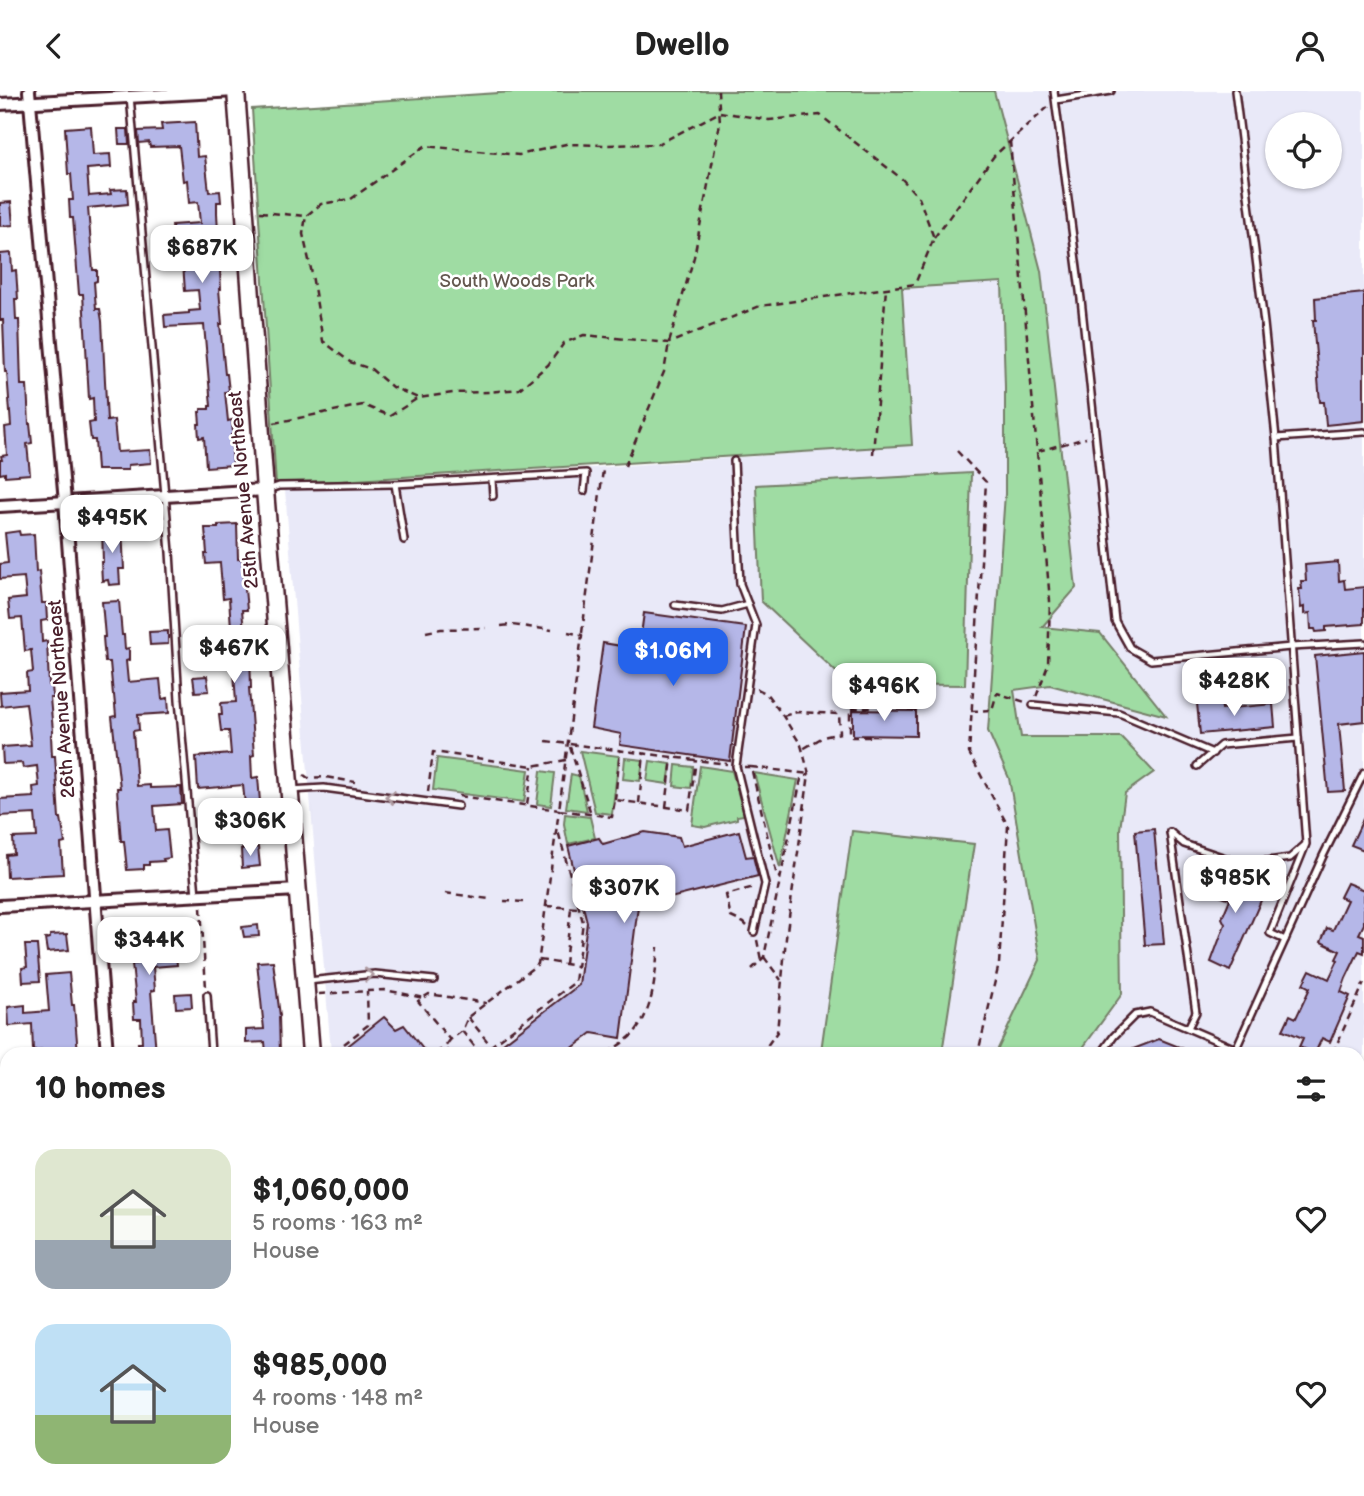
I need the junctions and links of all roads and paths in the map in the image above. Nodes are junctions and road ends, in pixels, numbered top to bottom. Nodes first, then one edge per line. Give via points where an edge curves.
1 (236, 91) edge
2 (243, 91) edge
3 (718, 91) edge
4 (1054, 91) edge
5 (1111, 91) edge
6 (1234, 91) edge
7 (130, 96) junction
8 (30, 97) edge
9 (1056, 100) junction
10 (0, 104) edge
11 (720, 111) junction
12 (1010, 141) junction
13 (258, 212) dead end
14 (306, 216) junction
15 (934, 238) junction
16 (886, 288) junction
17 (669, 343) junction
18 (418, 398) junction
19 (274, 423) dead end
20 (1364, 432) edge
21 (1096, 435) junction
22 (1276, 438) junction
23 (957, 451) dead end
24 (1037, 452) junction
25 (873, 454) dead end
26 (734, 461) dead end
27 (625, 466) dead end
28 (603, 470) dead end
29 (492, 479) junction
30 (395, 484) junction
31 (265, 490) junction
32 (584, 491) dead end
33 (165, 496) junction
34 (493, 496) dead end
35 (65, 502) junction
36 (0, 506) edge
37 (404, 540) dead end
38 (748, 604) junction
39 (675, 605) dead end
40 (501, 626) dead end
41 (486, 628) dead end
42 (552, 630) dead end
43 (426, 632) dead end
44 (568, 632) dead end
45 (582, 635) junction
46 (1364, 643) edge
47 (1291, 647) junction
48 (748, 685) junction
49 (872, 685) dead end
50 (1033, 705) junction
51 (971, 711) junction
52 (783, 716) junction
53 (839, 723) junction
54 (850, 723) junction
55 (870, 737) dead end
56 (1298, 738) junction
57 (547, 741) dead end
58 (569, 744) junction
59 (802, 750) junction
60 (620, 751) junction
61 (1213, 753) junction
62 (644, 754) junction
63 (672, 757) junction
64 (566, 760) junction
65 (696, 760) junction
66 (533, 766) junction
67 (736, 766) junction
68 (1197, 766) dead end
69 (751, 767) junction
70 (1364, 773) edge
71 (809, 774) junction
72 (290, 790) junction
73 (428, 792) dead end
74 (453, 795) dead end
75 (615, 800) junction
76 (639, 803) junction
77 (527, 804) junction
78 (458, 806) dead end
79 (666, 807) junction
80 (559, 810) junction
81 (591, 814) junction
82 (557, 827) junction
83 (1306, 843) junction
84 (780, 879) junction
85 (755, 887) dead end
86 (298, 890) junction
87 (445, 893) dead end
88 (198, 895) junction
89 (489, 899) dead end
90 (95, 901) junction
91 (504, 901) dead end
92 (524, 902) dead end
93 (0, 906) edge
94 (546, 906) junction
95 (571, 908) junction
96 (579, 908) junction
97 (754, 932) junction
98 (1286, 940) junction
99 (658, 947) dead end
100 (763, 959) junction
101 (538, 960) junction
102 (565, 964) junction
103 (577, 966) junction
104 (752, 969) dead end
105 (434, 980) dead end
106 (305, 981) junction
107 (782, 981) junction
108 (1364, 983) edge
109 (367, 991) junction
110 (206, 995) joint
111 (318, 995) dead end
112 (424, 998) junction
113 (486, 1003) junction
114 (468, 1017) junction
115 (1188, 1028) junction
116 (462, 1031) junction
117 (450, 1040) junction
118 (344, 1044) dead end
119 (491, 1046) joint
120 (107, 1047) edge
121 (210, 1047) edge
122 (310, 1047) edge
123 (445, 1047) edge
124 (475, 1047) edge
125 (616, 1047) edge
126 (766, 1047) edge
127 (979, 1047) edge
128 (1106, 1047) edge
129 (1227, 1047) edge
130 (1237, 1047) edge
131 (1337, 1047) edge

1 - 2 street
1 - 7 street
1 - 31 street, 25th Avenue Northeast
3 - 11 path
4 - 9 lane
5 - 9 lane
6 - 22 lane
7 - 8 street
7 - 33 lane
8 - 10 street
8 - 35 street, 26th Avenue Northeast
9 - 12 path
9 - 21 lane
11 - 14 path via 658,144 566,144 519,155 425,146 351,199 321,204
11 - 15 path via 769,120 820,115 902,179 919,198
11 - 17 path via 694,257
12 - 15 path
12 - 24 path
13 - 14 path
14 - 18 path via 303,234 323,341 350,362
15 - 16 path via 915,284
16 - 17 path via 761,306
16 - 25 path
17 - 18 path via 584,335 564,343 548,365 519,389
17 - 27 path via 664,372
18 - 19 path via 390,416 363,405
20 - 22 lane
21 - 24 path
21 - 47 lane via 1115,621 1130,648 1151,660
22 - 47 lane
23 - 51 path via 986,482
24 - 50 path via 1050,601 1048,665
26 - 38 lane via 740,584
28 - 45 path
29 - 30 lane
29 - 32 lane via 586,473
29 - 34 lane
30 - 31 lane
30 - 37 lane
31 - 33 street
31 - 72 street, 25th Avenue Northeast
33 - 35 street
33 - 88 lane
35 - 36 street
35 - 90 street, 26th Avenue Northeast
38 - 39 lane via 722,611
38 - 48 lane via 756,632
40 - 42 path
41 - 43 path
44 - 45 path
45 - 58 path
46 - 47 lane
47 - 56 lane
48 - 52 path via 766,693
48 - 67 lane
49 - 54 path via 871,708 850,710
50 - 51 path via 997,693 992,710
50 - 61 lane via 1119,712
51 - 127 path via 969,753 1008,826 999,964
52 - 53 path via 839,714
52 - 59 path
53 - 54 path
53 - 59 path via 840,733
54 - 55 path via 852,737
56 - 61 lane via 1221,745
56 - 83 lane
57 - 58 path
58 - 60 path
58 - 64 path
58 - 81 path
59 - 71 path
60 - 62 path
60 - 75 path
61 - 68 lane
62 - 63 path
62 - 76 path
63 - 65 path
63 - 79 path
64 - 66 path
64 - 80 path
65 - 67 path
65 - 79 path via 689,810
66 - 73 path via 433,752
66 - 77 path
67 - 69 path
67 - 97 lane via 765,884
69 - 71 path
69 - 84 path
70 - 98 lane
71 - 84 path via 801,779
71 - 107 path
78 -> 72 lane via 324,788
72 - 86 street, 25th Avenue Northeast
74 - 77 path
75 - 76 path
75 - 81 path via 612,817
76 - 79 path
77 - 80 path
80 - 81 path
80 - 82 path
82 - 94 path
82 - 96 path
83 - 98 lane via 1270,933
83 - 115 lane via 1290,858 1234,861 1184,844 1170,832 1196,1012
84 - 100 path
85 - 97 path via 726,895 731,917
86 - 88 street
86 - 106 street, 25th Avenue Northeast
87 - 89 path
88 - 90 street
88 - 110 path
90 - 93 street
90 - 120 street, 26th Avenue Northeast
91 - 92 path
94 - 95 path
94 - 101 path
95 - 96 path
95 - 102 path
96 - 103 path via 583,922
97 - 100 path
98 - 130 lane
99 - 125 path via 646,1017 633,1035
100 - 104 path
100 - 107 path
101 - 102 path
101 - 113 path
102 - 103 path
103 - 119 path via 575,982
106 -> 105 lane via 375,974
106 - 122 street, 25th Avenue Northeast
107 - 126 path via 777,1032
108 - 131 path
109 - 111 path
109 - 112 path
109 - 118 path via 368,1024
110 - 121 lane
112 - 113 path via 429,994
112 - 117 path via 418,1001
113 - 114 path
114 - 116 path
114 - 119 path
115 - 128 lane via 1150,1012 1135,1015
115 - 129 lane
116 - 117 path
116 - 124 path
117 - 123 path

